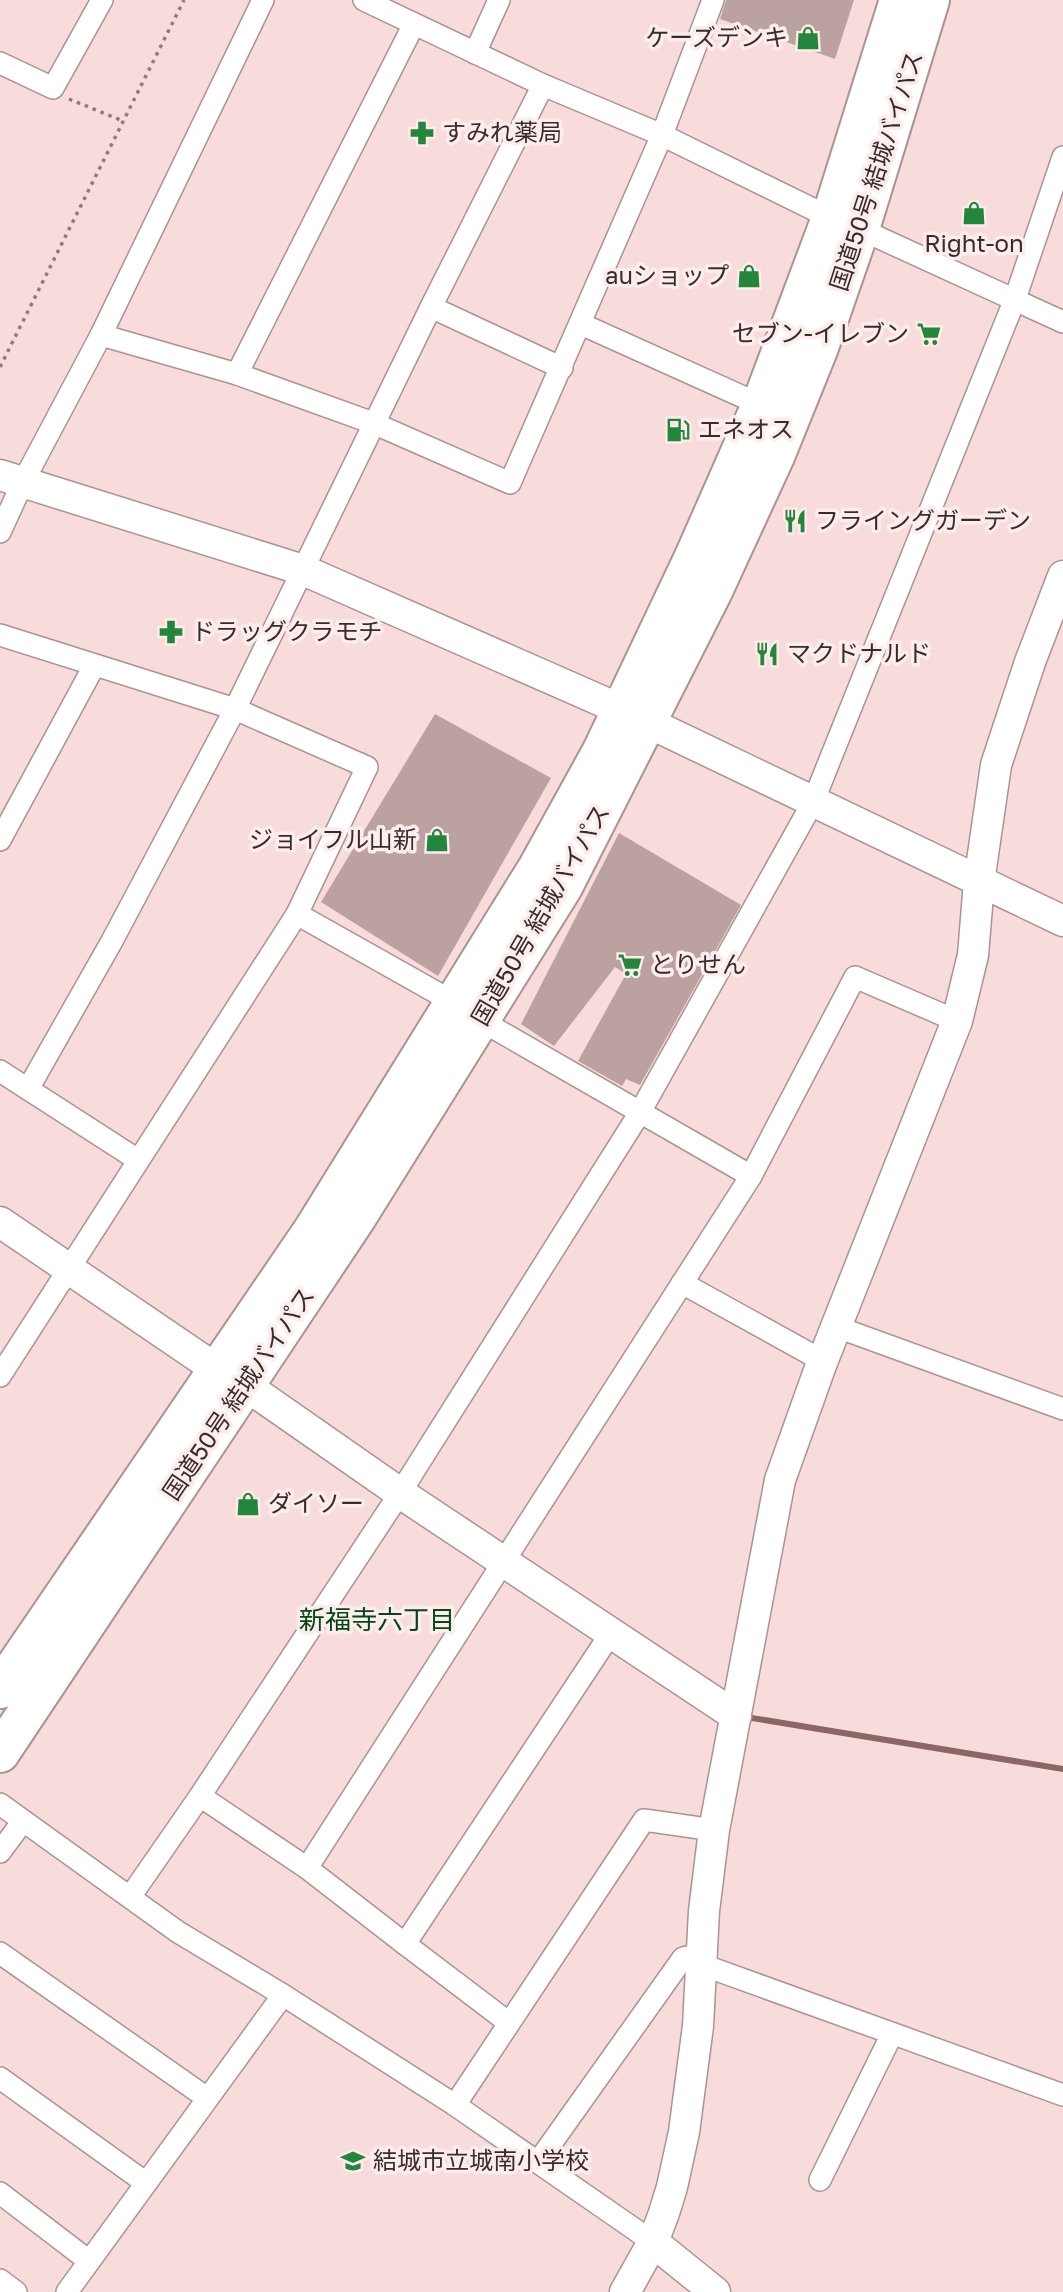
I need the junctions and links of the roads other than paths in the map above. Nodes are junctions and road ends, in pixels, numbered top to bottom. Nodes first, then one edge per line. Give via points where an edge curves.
1 (102, 0) edge
2 (263, 0) edge
3 (363, 0) edge
4 (499, 0) edge
5 (713, 0) edge
6 (899, 0) edge
7 (930, 0) edge
8 (414, 24) junction
9 (475, 53) junction
10 (0, 64) edge
11 (543, 85) junction
12 (662, 135) junction
13 (1063, 157) edge
14 (846, 223) junction
15 (1015, 299) junction
16 (431, 307) junction
17 (1063, 322) edge
18 (581, 324) junction
19 (101, 335) junction
20 (562, 369) junction
21 (237, 374) junction
22 (761, 405) junction
23 (373, 423) junction
24 (11, 479) edge
25 (0, 532) edge
26 (303, 570) junction
27 (1063, 576) edge
28 (0, 635) edge
29 (94, 666) junction
30 (235, 709) junction
31 (635, 717) junction
32 (813, 802) junction
33 (0, 839) edge
34 (979, 883) junction
35 (297, 914) junction
36 (1063, 921) edge
37 (468, 1012) junction
38 (957, 1021) junction
39 (0, 1070) edge
40 (28, 1089) junction
41 (639, 1114) junction
42 (138, 1160) junction
43 (751, 1177) junction
44 (0, 1223) edge
45 (70, 1269) junction
46 (682, 1283) junction
47 (837, 1327) junction
48 (822, 1361) junction
49 (0, 1376) edge
50 (232, 1378) junction
51 (1063, 1409) edge
52 (400, 1493) junction
53 (504, 1562) junction
54 (611, 1633) junction
55 (0, 1689) edge
56 (736, 1716) junction
57 (0, 1753) edge
58 (200, 1796) junction
59 (0, 1804) edge
60 (23, 1821) junction
61 (714, 1830) junction
62 (0, 1852) edge
63 (307, 1868) junction
64 (130, 1897) junction
65 (405, 1944) junction
66 (0, 1953) edge
67 (700, 1959) junction
68 (283, 1995) junction
69 (509, 2023) junction
70 (892, 2034) junction
71 (0, 2078) edge
72 (1063, 2095) edge
73 (207, 2098) junction
74 (455, 2105) junction
75 (538, 2162) junction
76 (820, 2180) dead end
77 (146, 2183) junction
78 (0, 2193) edge
79 (653, 2242) junction
80 (89, 2260) junction
81 (0, 2280) edge
82 (16, 2292) edge
83 (67, 2292) edge
84 (625, 2292) edge
85 (715, 2292) edge

1 - 10 street via 53,88
2 - 19 street
3 - 8 street
4 - 9 street
5 - 12 street
6 - 14 highway, 国道50号 結城バイパス
7 - 14 highway, 国道50号 結城バイパス
8 - 9 street
8 - 21 street
9 - 11 street
11 - 12 street
11 - 16 street
12 - 14 street
12 - 18 street
13 - 15 street
14 - 15 street
14 - 22 highway, 国道50号 結城バイパス
14 - 31 highway, 国道50号 結城バイパス via 818,350 776,454 713,591
15 - 17 street
15 - 32 street
16 - 20 street
16 - 23 street
18 - 20 street
18 - 22 street
19 - 21 street
19 - 24 street
20 - 23 street via 510,483
21 - 23 street
22 - 31 highway, 国道50号 結城バイパス via 694,558
23 - 26 street
24 - 25 street
24 - 26 street
26 - 30 street
26 - 31 street
27 - 34 street via 1000,753
28 - 29 street
29 - 30 street
29 - 33 street
30 - 35 street via 368,767
30 - 40 street
31 - 32 street
31 - 37 highway, 国道50号 結城バイパス via 538,867
32 - 34 street
32 - 41 street
34 - 36 street
34 - 38 street via 973,955
35 - 37 street
35 - 42 street
37 - 41 street
37 - 50 highway, 国道50号 結城バイパス via 313,1230
38 - 43 street via 855,977
38 - 47 street
39 - 40 street
40 - 42 street
41 - 43 street
41 - 52 street
42 - 45 street
43 - 46 street
44 - 45 street
45 - 49 street
45 - 50 street
46 - 48 street
46 - 53 street
47 - 48 street
47 - 51 street
48 - 56 street via 780,1480
50 - 52 street
50 - 55 highway, 国道50号 結城バイパス
50 - 57 highway, 国道50号 結城バイパス
52 - 53 street
52 - 58 street
53 - 54 street
53 - 63 street
54 - 56 street
54 - 65 street
56 - 61 street
58 - 63 street
58 - 64 street
59 - 60 street
60 - 62 street
60 - 64 street
61 - 67 street
61 - 69 street via 644,1820
63 - 65 street
64 - 68 street via 178,1932
65 - 69 street
66 - 73 street
67 - 70 street
67 - 75 street via 683,1958
67 - 79 street via 698,2026 684,2132 673,2187
68 - 73 street
68 - 74 street
69 - 74 street
70 - 72 street
70 - 76 street
71 - 77 street
73 - 77 street
74 - 75 street
75 - 79 street
77 - 80 street
78 - 80 street
79 - 84 street
79 - 85 street
80 - 83 street
81 - 82 street

